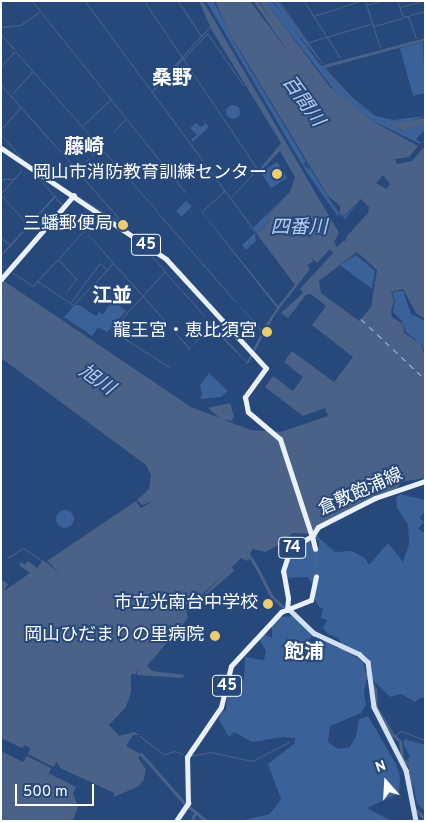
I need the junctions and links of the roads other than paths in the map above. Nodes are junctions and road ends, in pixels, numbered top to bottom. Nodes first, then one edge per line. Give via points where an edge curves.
1 (1, 149) edge
2 (73, 196) junction
3 (1, 280) edge
4 (425, 481) edge
5 (315, 549) tunnel mouth
6 (316, 576) tunnel mouth
7 (288, 609) junction
8 (176, 821) edge
9 (416, 821) edge

1 - 2 main road, 45
2 - 3 main road
2 - 5 main road, 45, bridge via 162,257 253,360 265,369 244,397 243,404 281,442
4 - 7 main road, 倉敷飽浦線 / 74 via 375,498 318,527 311,536 290,549 284,571
6 - 7 main road, 45 via 312,598
7 - 8 main road, 45 via 231,666 222,704 187,758 188,803
7 - 9 main road via 314,633 366,660 375,709 406,770

